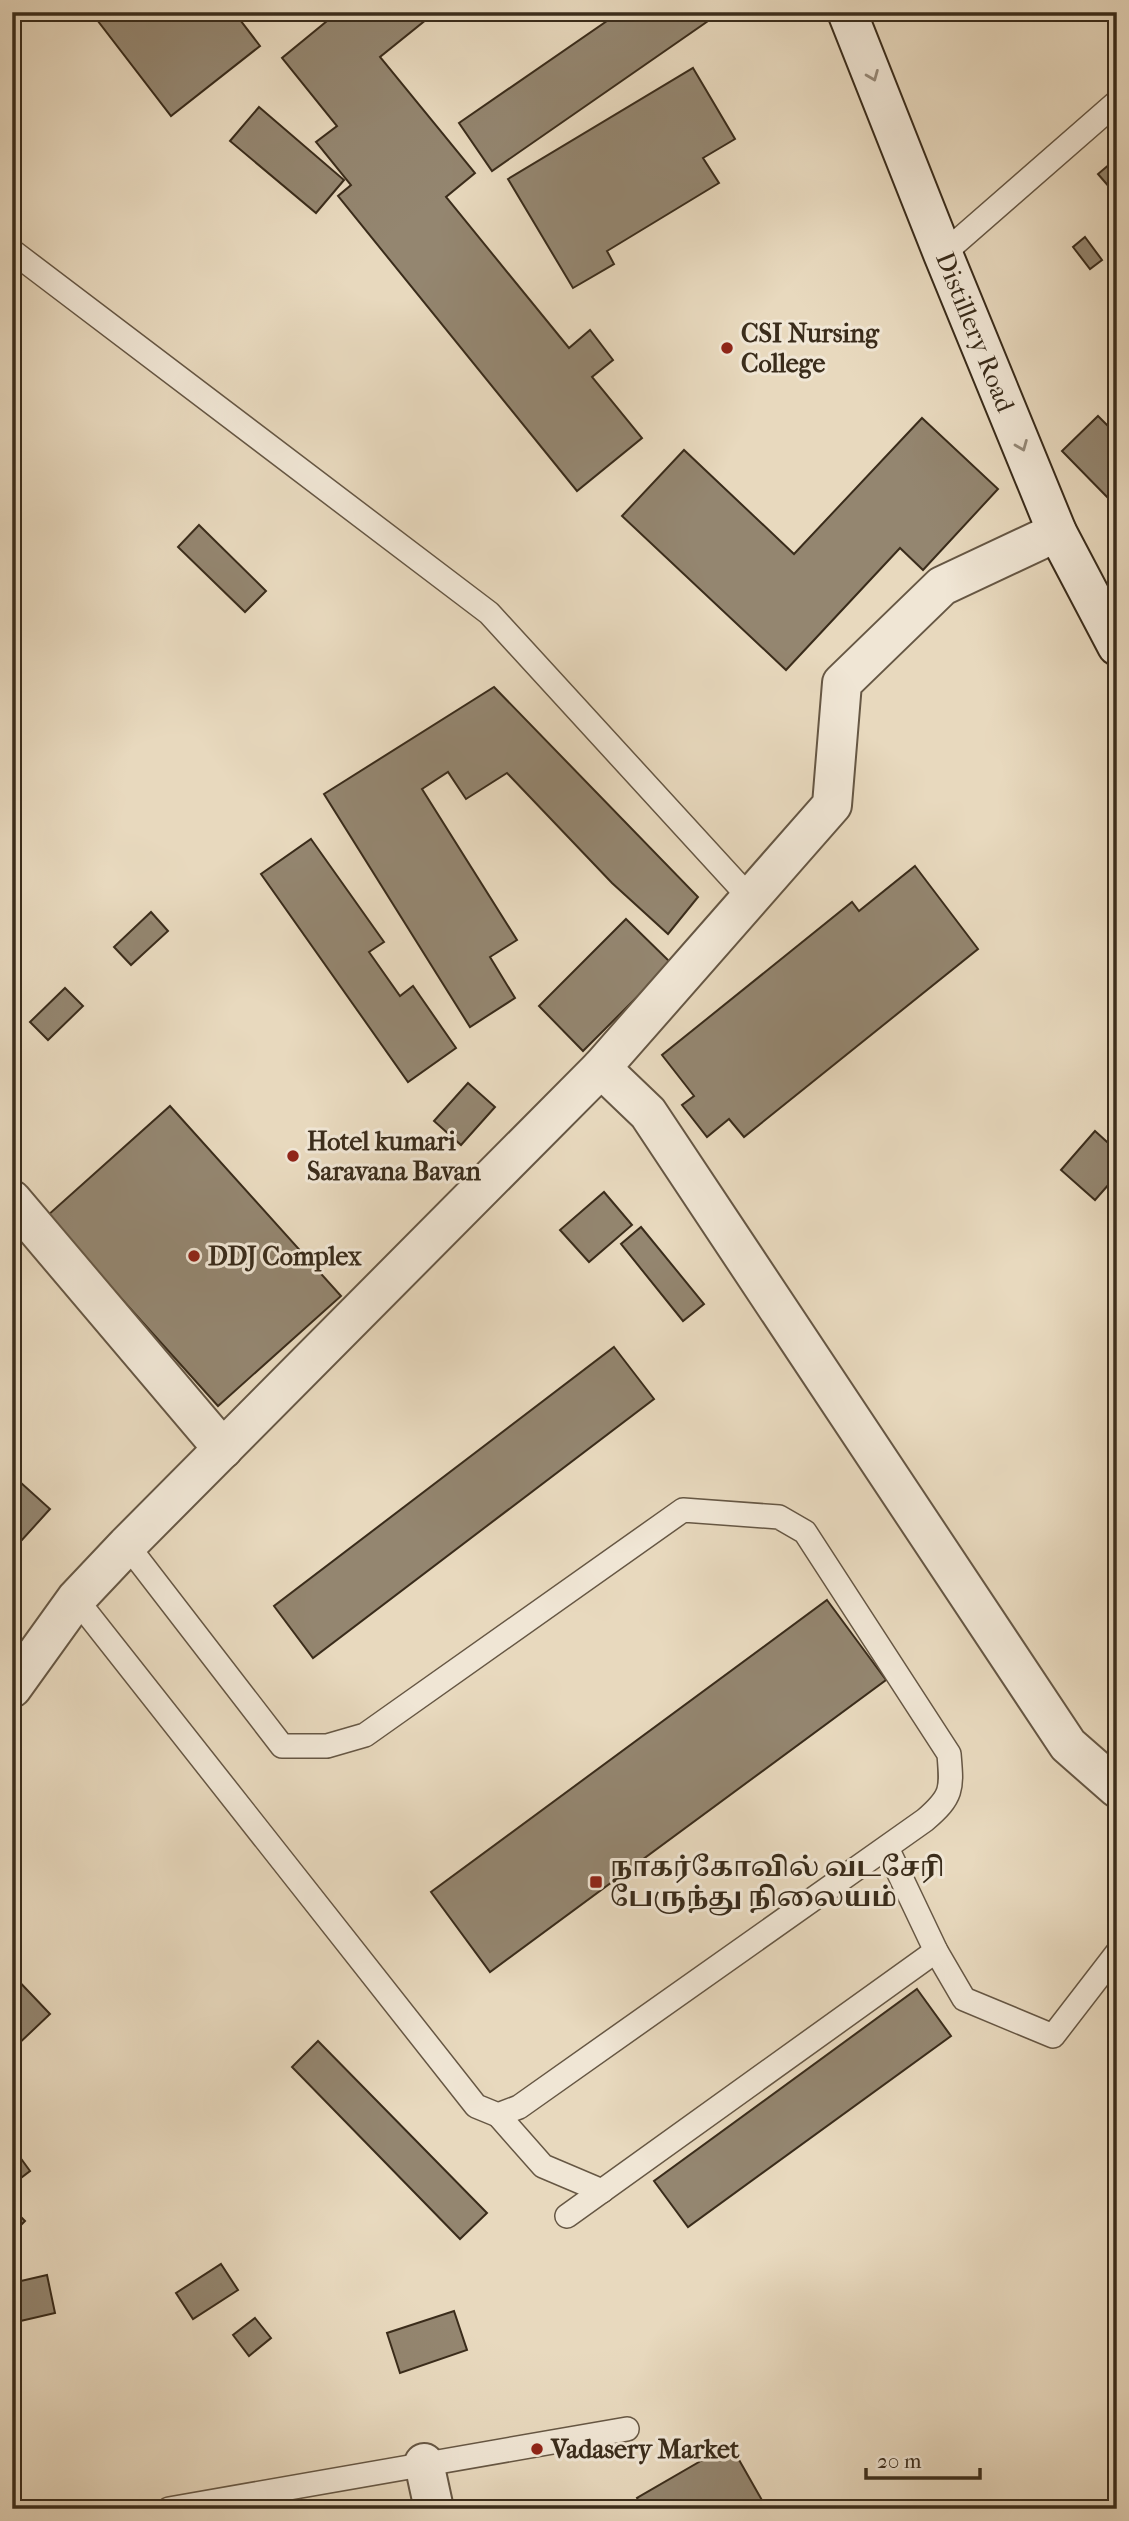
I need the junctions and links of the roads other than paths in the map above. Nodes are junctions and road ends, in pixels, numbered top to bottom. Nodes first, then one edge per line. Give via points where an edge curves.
1 (848, 12) edge
2 (1117, 102) edge
3 (12, 251) edge
4 (943, 254) junction
5 (1057, 532) junction
6 (1117, 646) edge
7 (750, 898) junction
8 (601, 1068) junction
9 (12, 1200) edge
10 (223, 1449) junction
11 (127, 1545) junction
12 (76, 1599) junction
13 (12, 1688) edge
14 (1117, 1788) edge
15 (887, 1848) junction
16 (936, 1951) junction
17 (1117, 1953) edge
18 (498, 2115) junction
19 (602, 2191) junction
20 (567, 2216) dead end
21 (627, 2429) dead end
22 (424, 2463) junction
23 (169, 2509) edge
24 (434, 2509) edge

1 -> 4 street, Distillery Road
2 - 4 lane
3 - 7 lane via 489,613
4 -> 5 street, Distillery Road
5 - 6 street, Distillery Road
5 - 7 street via 942,586 842,683 832,805
7 - 8 street
8 - 10 street
8 - 14 street via 648,1113 1068,1745
9 - 10 street
10 - 11 street
11 - 12 street
11 - 15 lane via 282,1746 327,1746 365,1735 683,1510 779,1517 804,1532 949,1754 952,1783 943,1805
12 - 13 street
12 - 18 lane via 475,2106
15 - 16 lane
15 - 18 lane via 519,2108
16 - 17 lane via 964,1999 1054,2036
16 - 19 lane
18 - 19 lane via 543,2166
19 - 20 lane
21 - 22 lane
22 - 23 lane
22 - 24 street

